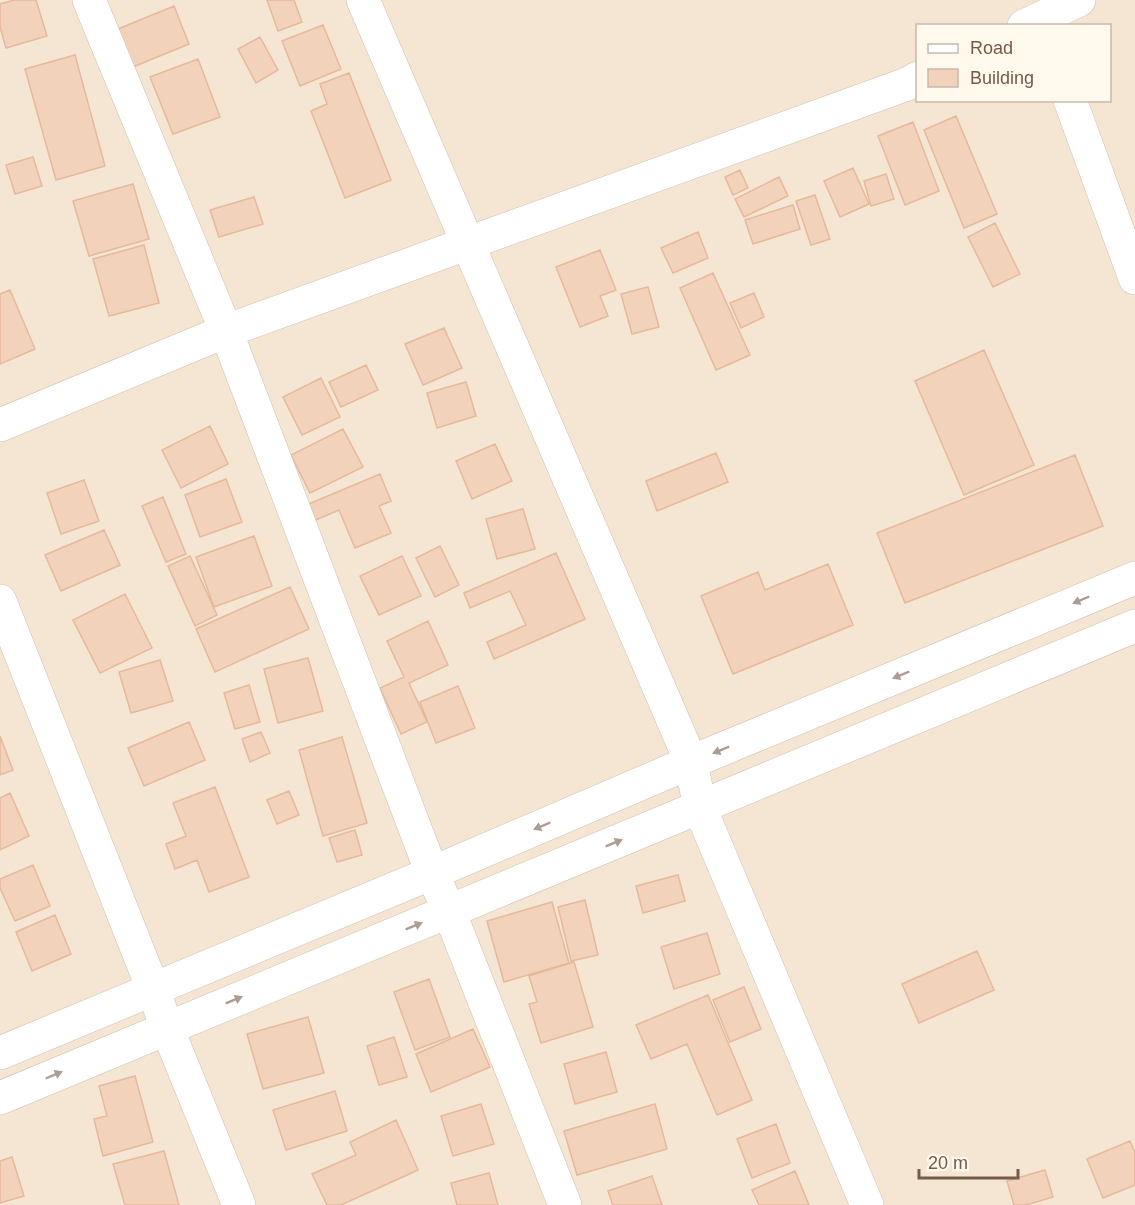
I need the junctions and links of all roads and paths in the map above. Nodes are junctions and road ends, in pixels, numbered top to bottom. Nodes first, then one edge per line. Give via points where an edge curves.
1 (89, 0) edge
2 (363, 0) edge
3 (1079, 0) edge
4 (1035, 23) edge
5 (916, 79) edge
6 (1071, 102) edge
7 (468, 244) junction
8 (1135, 278) edge
9 (226, 331) junction
10 (0, 425) edge
11 (1135, 578) edge
12 (0, 601) edge
13 (1135, 626) edge
14 (691, 762) junction
15 (700, 808) junction
16 (432, 873) junction
17 (449, 911) junction
18 (153, 989) junction
19 (167, 1028) junction
20 (0, 1053) edge
21 (0, 1098) edge
22 (239, 1205) edge
23 (565, 1205) edge
24 (867, 1205) edge

1 - 9 street
2 - 7 street
3 - 4 street
5 - 7 street
6 - 8 street
7 - 9 street
7 - 14 street
9 - 10 street
9 - 16 street
11 -> 14 street
12 - 18 street
13 - 15 street
14 - 15 street
14 -> 16 street
17 -> 15 street
15 - 24 street
16 - 17 street
16 - 18 street
19 -> 17 street
17 - 23 street
18 - 19 street
18 - 20 street
21 -> 19 street
19 - 22 street

